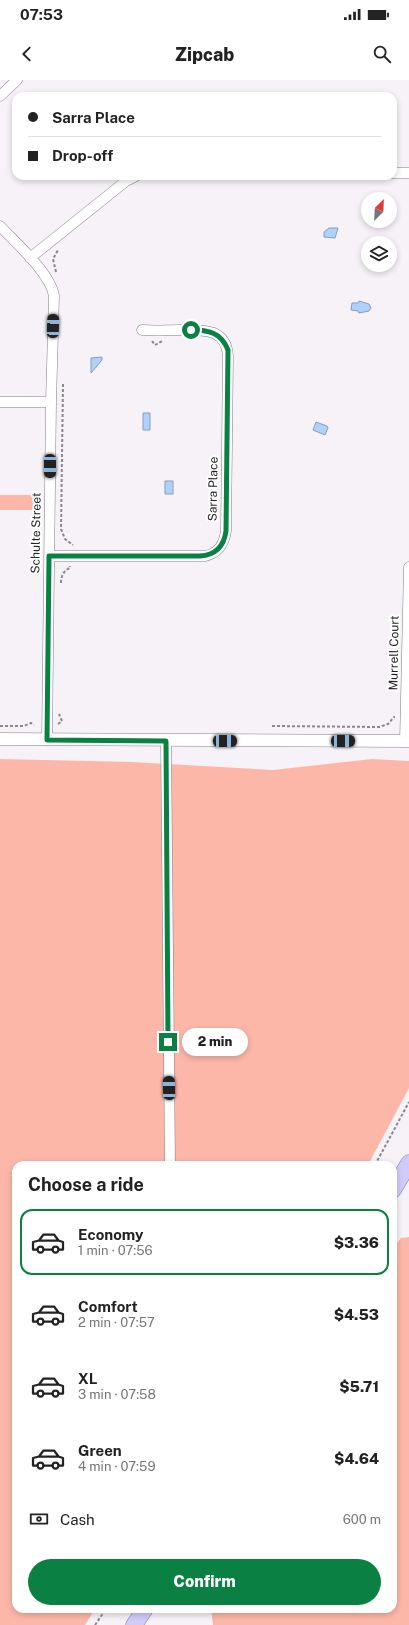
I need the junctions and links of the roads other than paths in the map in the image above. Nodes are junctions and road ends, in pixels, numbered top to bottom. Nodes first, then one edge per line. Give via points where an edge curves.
1 (16, 80) edge
2 (0, 96) edge
3 (397, 173) edge
4 (409, 173) edge
5 (128, 180) edge
6 (0, 226) edge
7 (30, 258) junction
8 (143, 330) road end
9 (0, 402) edge
10 (51, 402) junction
11 (49, 556) junction
12 (409, 567) edge
13 (0, 740) edge
14 (47, 740) junction
15 (166, 741) junction
16 (407, 741) edge
17 (170, 1161) edge
18 (409, 1163) edge
19 (397, 1183) edge
20 (142, 1613) edge
21 (134, 1625) edge

1 - 2 street
3 - 4 street
5 - 7 street
6 - 7 street, Schulte Street
7 - 10 street, Schulte Street via 53,288
8 - 11 street, Sarra Place via 203,330 224,336 228,356 226,518 221,551 200,556
9 - 10 street
10 - 11 street, Schulte Street
11 - 14 street, Schulte Street
12 - 16 street, Murrell Court
13 - 14 street
14 - 15 street
15 - 16 street
15 - 17 street
18 - 19 main road
20 - 21 main road

